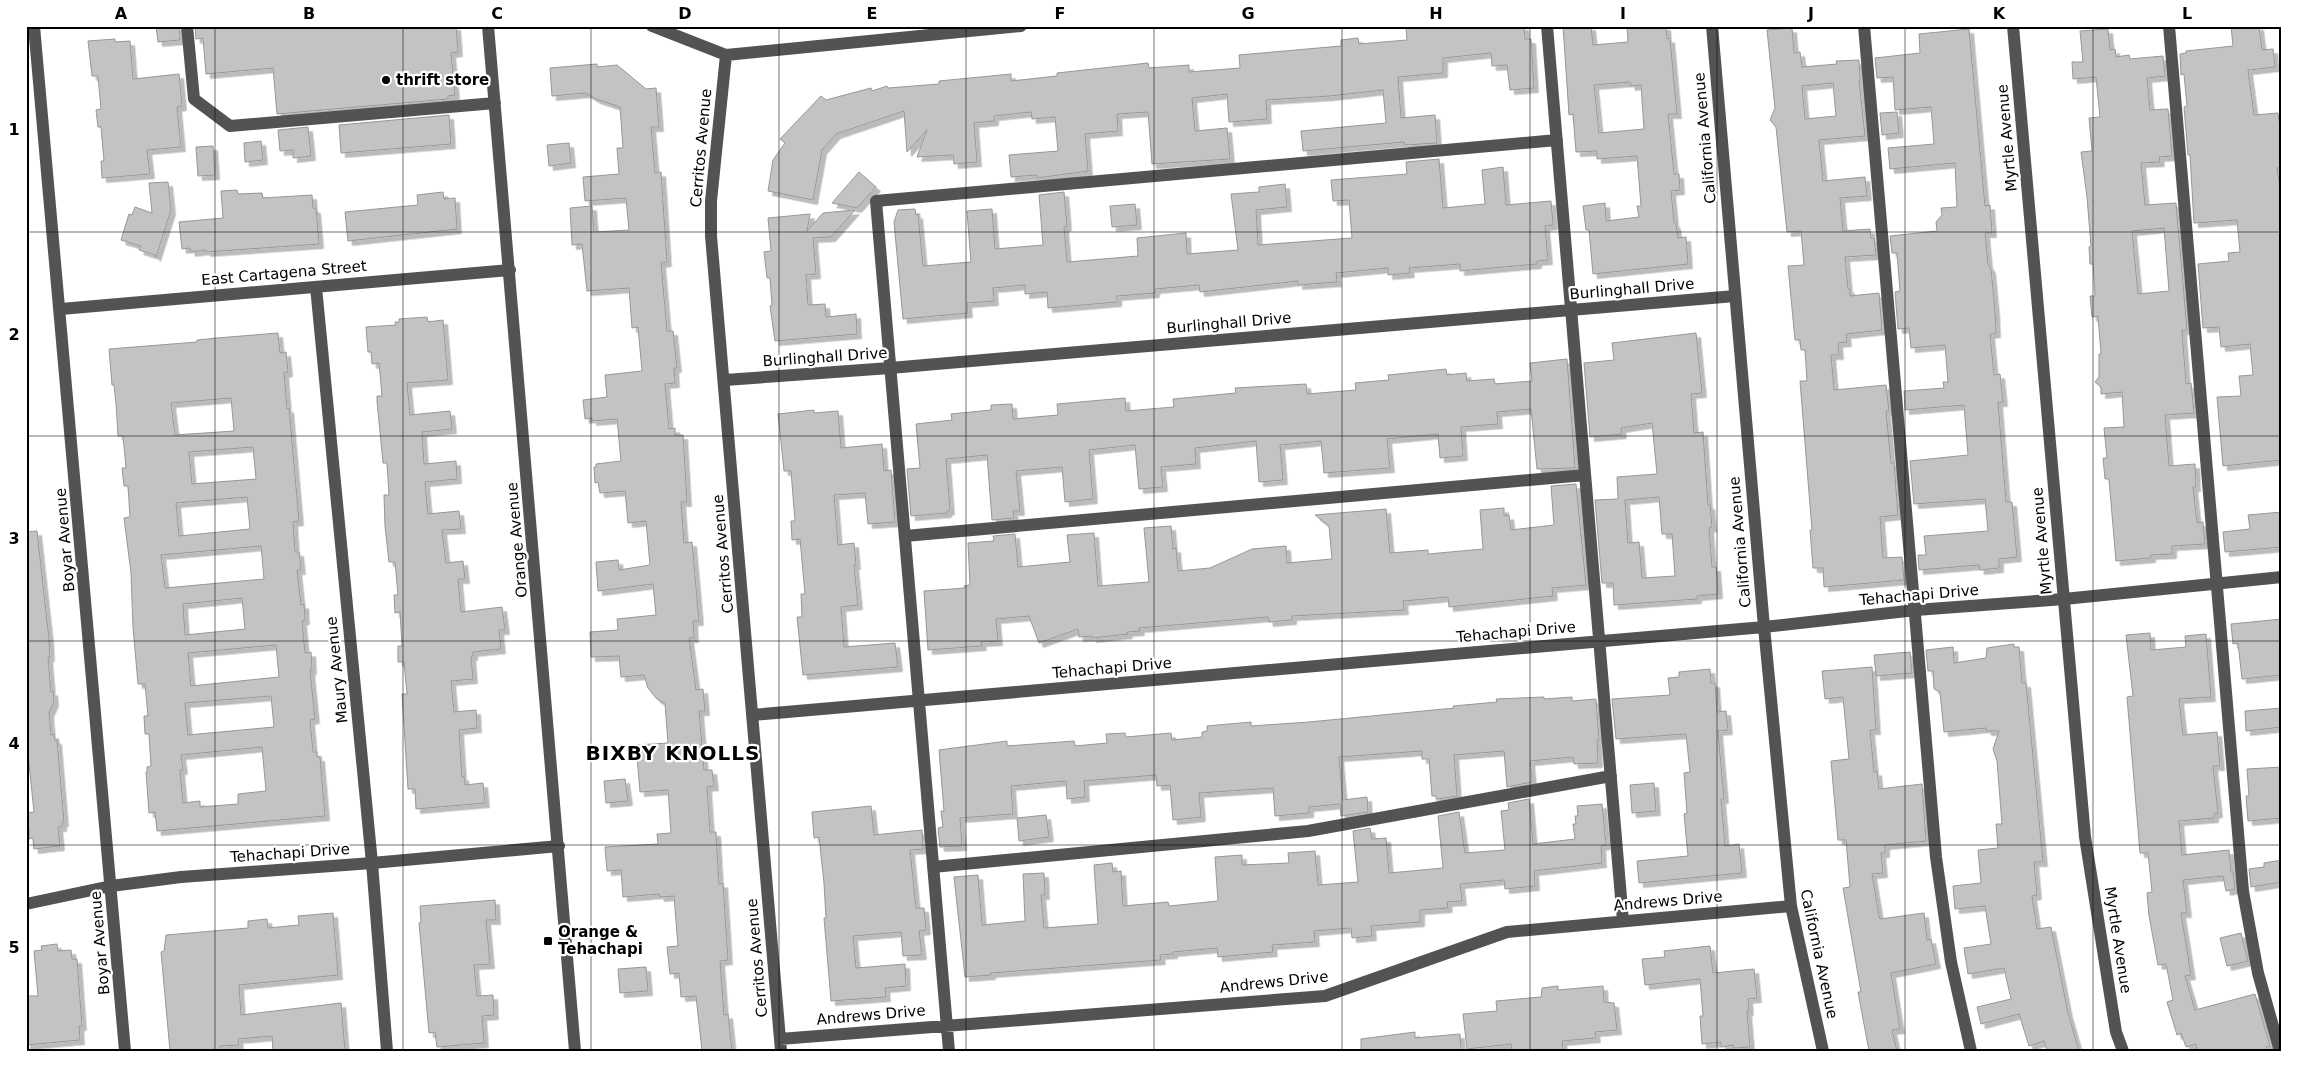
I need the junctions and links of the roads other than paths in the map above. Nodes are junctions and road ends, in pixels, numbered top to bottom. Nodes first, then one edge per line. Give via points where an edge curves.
1 (34, 26) edge
2 (187, 26) edge
3 (488, 26) edge
4 (652, 26) edge
5 (1021, 26) edge
6 (1547, 26) edge
7 (1712, 26) edge
8 (1864, 26) edge
9 (2013, 26) edge
10 (2169, 26) edge
11 (726, 54) junction
12 (495, 104) junction
13 (1557, 140) junction
14 (510, 270) junction
15 (316, 287) junction
16 (1735, 296) junction
17 (61, 309) junction
18 (1571, 310) junction
19 (890, 368) junction
20 (725, 380) junction
21 (1586, 475) junction
22 (905, 536) junction
23 (2282, 577) edge
24 (2218, 583) junction
25 (2064, 599) junction
26 (1916, 610) junction
27 (1764, 627) junction
28 (1600, 642) junction
29 (919, 701) junction
30 (752, 715) junction
31 (1611, 776) junction
32 (559, 846) junction
33 (372, 864) junction
34 (933, 867) junction
35 (111, 886) junction
36 (26, 904) edge
37 (1791, 906) junction
38 (1623, 921) junction
39 (946, 1024) junction
40 (781, 1045) edge
41 (125, 1051) edge
42 (387, 1051) edge
43 (576, 1051) edge
44 (949, 1051) edge
45 (1823, 1051) edge
46 (1971, 1051) edge
47 (2123, 1051) edge
48 (2280, 1051) edge

1 - 17 street, Boyar Avenue
2 - 12 street via 194,99 230,126
3 - 12 street, Orange Avenue
4 - 11 street
5 - 11 street
6 - 13 street
7 - 16 street, California Avenue
8 - 26 street
9 - 25 street, Myrtle Avenue
10 - 24 street
11 - 20 street, Cerritos Avenue via 710,200
12 - 14 street, Orange Avenue
13 - 18 street
13 - 19 street via 876,201
14 - 15 street, East Cartagena Street
14 - 32 street, Orange Avenue
15 - 17 street, East Cartagena Street
15 - 33 street, Maury Avenue
16 - 18 street, Burlinghall Drive
16 - 27 street, California Avenue
17 - 35 street, Boyar Avenue
18 - 19 street, Burlinghall Drive
18 - 21 street
19 - 20 street, Burlinghall Drive
19 - 22 street
20 - 30 street, Cerritos Avenue
21 - 22 street
21 - 28 street
22 - 29 street
23 - 24 street, Tehachapi Drive
24 - 25 street, Tehachapi Drive
24 - 48 street via 2243,891 2258,973
25 - 26 street, Tehachapi Drive
25 - 47 street, Myrtle Avenue via 2085,837 2116,1032
26 - 27 street, Tehachapi Drive
26 - 46 street via 1936,857 1951,962
27 - 28 street, Tehachapi Drive
27 - 37 street, California Avenue
28 - 29 street, Tehachapi Drive
28 - 31 street
29 - 30 street, Tehachapi Drive
29 - 34 street
30 - 40 street, Cerritos Avenue
31 - 34 street via 1308,831
31 - 38 street
32 - 33 street, Tehachapi Drive
32 - 43 street, Orange Avenue
33 - 35 street, Tehachapi Drive
33 - 42 street, Maury Avenue
34 - 39 street
35 - 36 street, Tehachapi Drive
35 - 41 street, Boyar Avenue
37 - 38 street, Andrews Drive
37 - 45 street, California Avenue
38 - 39 street, Andrews Drive via 1507,932 1325,996
39 - 40 street, Andrews Drive
39 - 44 street

